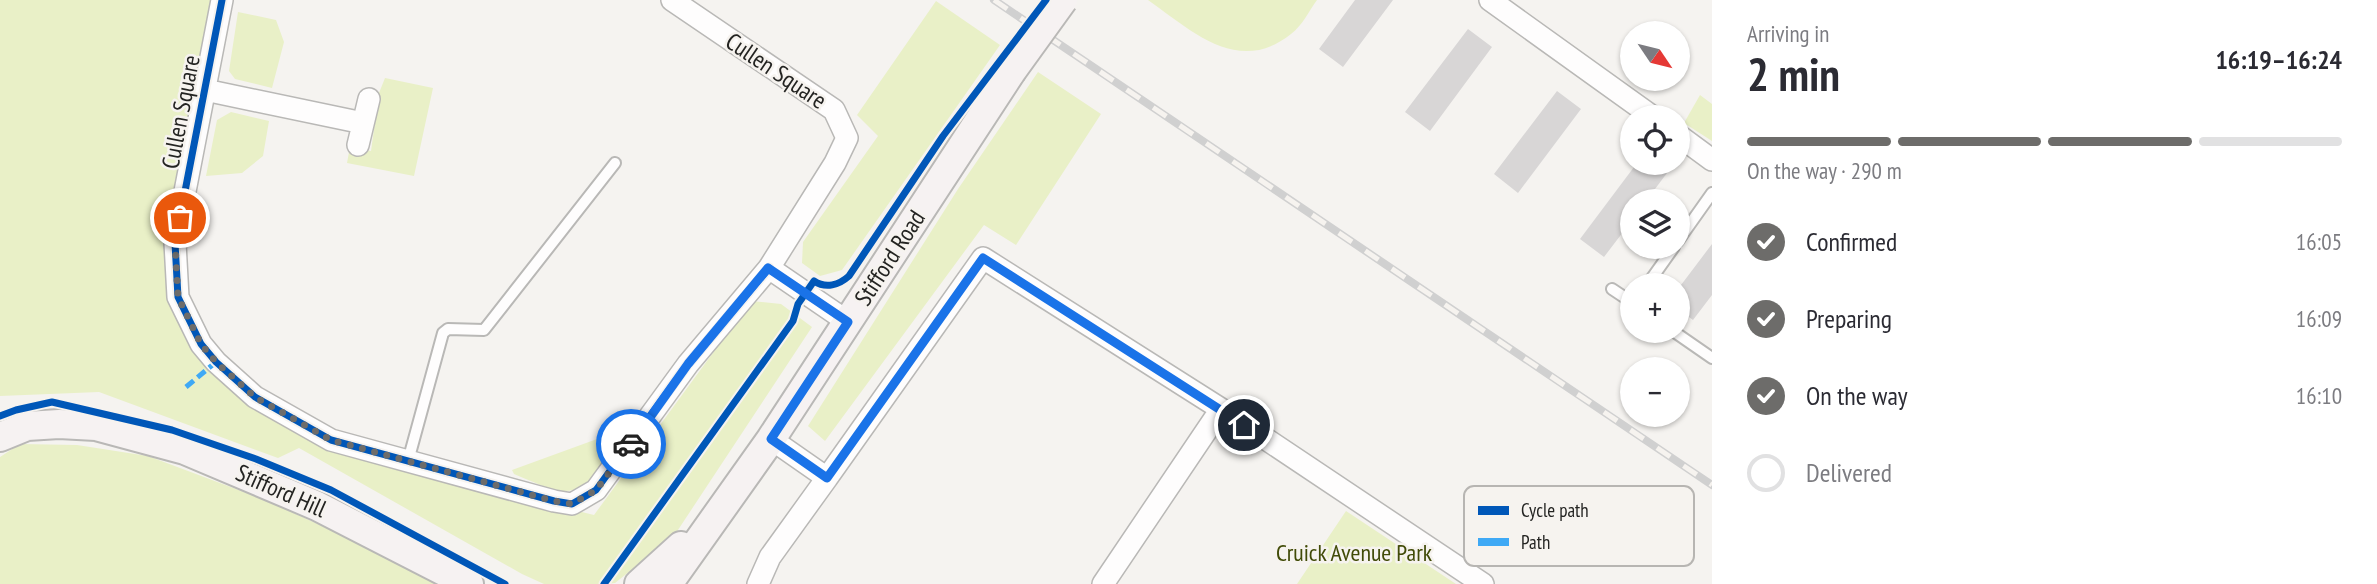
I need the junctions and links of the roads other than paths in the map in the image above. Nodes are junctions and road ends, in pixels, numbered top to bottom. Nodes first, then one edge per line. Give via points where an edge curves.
1 (222, 0) edge
2 (672, 0) edge
3 (1063, 0) edge
4 (1490, 0) edge
5 (205, 89) junction
6 (369, 99) dead end
7 (1636, 105) edge
8 (363, 123) junction
9 (1690, 144) edge
10 (358, 145) dead end
11 (1712, 160) edge
12 (615, 163) dead end
13 (1712, 193) edge
14 (1690, 224) edge
15 (768, 268) junction
16 (1612, 289) dead end
17 (1620, 294) edge
18 (848, 322) junction
19 (1690, 343) edge
20 (1712, 358) edge
21 (1221, 409) junction
22 (0, 437) edge
23 (771, 439) junction
24 (408, 461) junction
25 (827, 478) junction
26 (723, 509) junction
27 (469, 584) edge
28 (639, 584) edge
29 (668, 584) edge
30 (758, 584) edge
31 (1103, 584) edge
32 (1483, 584) edge

1 - 5 street, Cullen Square
2 - 15 street, Cullen Square via 834,110 847,138
3 - 18 main road, Stifford Road, bridge
4 - 7 street
5 - 8 street, Cullen Square
5 - 24 street, Cullen Square via 175,243 178,297 201,344 255,397 331,440
6 - 8 street
8 - 10 street
9 - 11 street
12 - 24 lane via 484,330 449,329 443,333
13 - 14 lane
15 - 18 street
15 - 24 street, Cullen Square via 688,364 596,490 572,504
16 - 17 lane
18 - 23 main road, Stifford Road
19 - 20 lane
21 - 25 street via 983,258
21 - 31 street
21 - 32 street
22 - 27 main road, Stifford Hill via 27,426 96,426 185,450 317,506
23 - 25 street
23 - 26 main road, Stifford Road
25 - 30 street via 770,557
26 - 28 main road
26 - 29 main road, Stifford Road

